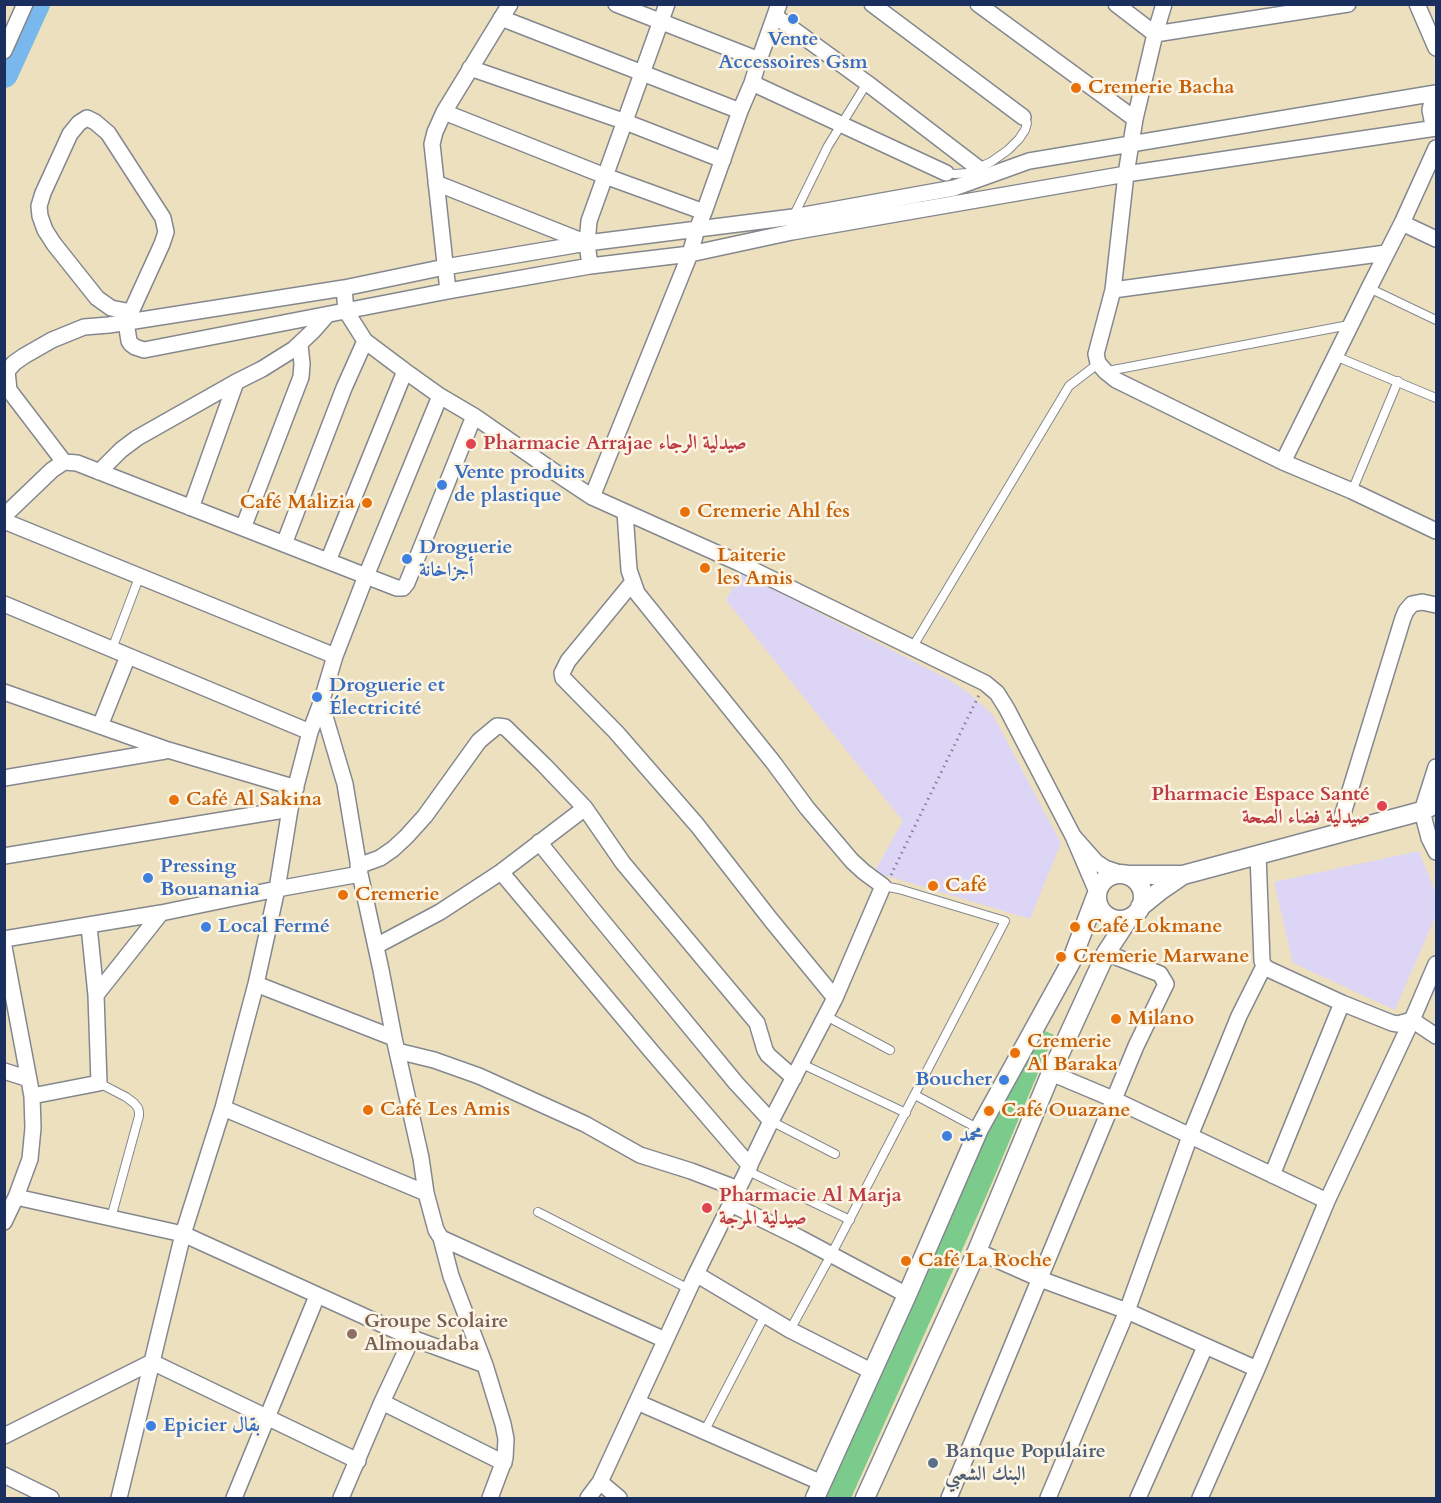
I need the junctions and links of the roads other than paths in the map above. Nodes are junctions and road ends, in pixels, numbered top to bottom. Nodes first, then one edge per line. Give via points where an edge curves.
1 (25, 4) edge
2 (510, 4) edge
3 (616, 4) edge
4 (667, 4) edge
5 (873, 4) edge
6 (978, 4) edge
7 (1116, 4) edge
8 (1164, 4) edge
9 (1348, 4) edge
10 (1417, 4) edge
11 (777, 10) edge
12 (501, 18) junction
13 (661, 22) junction
14 (1155, 34) junction
15 (1437, 48) edge
16 (4, 51) edge
17 (759, 60) junction
18 (470, 68) junction
19 (642, 74) junction
20 (867, 82) junction
21 (752, 83) junction
22 (1436, 93) edge
23 (740, 111) junction
24 (444, 112) junction
25 (1023, 117) joint
26 (1135, 119) junction
27 (624, 122) junction
28 (841, 123) junction
29 (1436, 128) edge
30 (1131, 144) junction
31 (1437, 148) edge
32 (723, 160) junction
33 (978, 168) junction
34 (946, 173) joint
35 (1126, 174) junction
36 (605, 176) junction
37 (436, 183) junction
38 (704, 212) junction
39 (1402, 223) junction
40 (793, 225) junction
41 (697, 229) junction
42 (1437, 239) edge
43 (587, 243) junction
44 (1386, 253) junction
45 (690, 254) junction
46 (590, 266) junction
47 (445, 267) junction
48 (344, 288) junction
49 (1369, 288) junction
50 (1113, 290) junction
51 (448, 291) junction
52 (346, 311) junction
53 (327, 315) junction
54 (128, 317) junction
55 (1437, 320) edge
56 (1351, 325) junction
57 (365, 341) junction
58 (300, 345) junction
59 (1335, 356) junction
60 (1102, 368) junction
61 (6, 371) edge
62 (405, 371) junction
63 (1398, 381) junction
64 (236, 382) junction
65 (440, 396) junction
66 (1437, 398) edge
67 (474, 416) junction
68 (64, 462) junction
69 (1283, 462) junction
70 (99, 472) junction
71 (1352, 492) junction
72 (592, 497) junction
73 (191, 508) junction
74 (626, 512) junction
75 (4, 518) edge
76 (243, 528) junction
77 (1437, 531) edge
78 (284, 544) junction
79 (328, 561) junction
80 (140, 575) junction
81 (366, 576) junction
82 (632, 583) junction
83 (4, 604) edge
84 (1437, 605) edge
85 (912, 648) junction
86 (112, 649) junction
87 (128, 656) junction
88 (335, 656) junction
89 (4, 692) edge
90 (321, 703) junction
91 (100, 726) junction
92 (310, 732) junction
93 (168, 750) junction
94 (1437, 767) edge
95 (4, 778) edge
96 (296, 788) junction
97 (585, 808) junction
98 (1429, 808) edge
99 (290, 810) junction
100 (1337, 833) junction
101 (1072, 836) junction
102 (539, 842) junction
103 (1437, 852) edge
104 (1258, 854) junction
105 (4, 856) edge
106 (359, 870) junction
107 (501, 872) junction
108 (1124, 874) junction
109 (1183, 875) junction
110 (883, 886) junction
111 (277, 889) junction
112 (1097, 894) junction
113 (1135, 913) junction
114 (161, 914) junction
115 (89, 926) junction
116 (4, 939) edge
117 (375, 946) junction
118 (4, 947) edge
119 (1106, 953) junction
120 (1264, 966) junction
121 (1435, 972) edge
122 (256, 984) junction
123 (96, 995) junction
124 (835, 998) junction
125 (1342, 1003) junction
126 (826, 1016) junction
127 (1412, 1020) junction
128 (1437, 1036) edge
129 (395, 1044) junction
130 (890, 1050) dead end
131 (802, 1064) junction
132 (4, 1071) edge
133 (1051, 1072) junction
134 (794, 1078) junction
135 (29, 1079) junction
136 (99, 1083) junction
137 (915, 1095) junction
138 (32, 1096) junction
139 (1113, 1099) junction
140 (223, 1108) junction
141 (906, 1113) junction
142 (771, 1121) junction
143 (979, 1129) junction
144 (1190, 1136) junction
145 (835, 1154) dead end
146 (749, 1169) junction
147 (1272, 1175) junction
148 (738, 1189) junction
149 (426, 1192) junction
150 (16, 1197) junction
151 (1327, 1201) junction
152 (731, 1204) junction
153 (538, 1212) dead end
154 (111, 1218) junction
155 (850, 1220) junction
156 (4, 1222) edge
157 (183, 1234) junction
158 (441, 1238) junction
159 (976, 1251) junction
160 (831, 1255) junction
161 (696, 1274) junction
162 (1040, 1279) junction
163 (689, 1288) junction
164 (907, 1295) junction
165 (317, 1296) junction
166 (1127, 1311) junction
167 (765, 1315) junction
168 (790, 1330) junction
169 (412, 1338) junction
170 (665, 1340) junction
171 (1205, 1347) junction
172 (152, 1362) junction
173 (485, 1365) junction
174 (1257, 1369) junction
175 (873, 1372) junction
176 (382, 1402) junction
177 (637, 1402) junction
178 (268, 1417) junction
179 (704, 1432) junction
180 (4, 1436) edge
181 (358, 1461) junction
182 (504, 1463) junction
183 (4, 1475) edge
184 (600, 1482) junction
185 (818, 1491) edge
186 (51, 1498) edge
187 (119, 1498) edge
188 (234, 1498) edge
189 (341, 1498) edge
190 (490, 1498) edge
191 (588, 1498) edge
192 (619, 1498) edge
193 (865, 1498) edge
194 (949, 1498) edge
195 (1048, 1498) edge
196 (1137, 1498) edge
197 (1200, 1498) edge

1 - 16 street
2 - 12 street
3 - 13 street
4 - 13 street
5 - 25 street
6 - 26 street
7 - 14 street
8 - 14 street
9 - 14 street
10 - 15 street
11 - 17 street
11 - 20 street
12 - 18 street
12 - 19 street
13 - 17 street
13 - 19 street
14 - 26 street
17 - 21 street
18 - 24 street
18 - 27 street
19 - 23 street
19 - 27 street
20 - 28 lane
20 - 33 street
21 - 23 street
21 - 28 street
22 - 29 street via 1430,110
22 - 30 street
23 - 32 street
24 - 36 street
24 - 37 street via 432,144
25 - 33 lane via 1027,123 1019,139
26 - 30 street
27 - 32 street
27 - 36 street
28 - 34 street
28 - 40 lane
29 - 35 street
30 - 35 street
30 - 40 street via 1029,161 954,188
31 - 39 street
32 - 38 street
33 - 34 lane via 961,174
35 - 40 street
35 - 50 street
36 - 38 street
36 - 43 street via 589,221
37 - 43 street
37 - 47 street
38 - 41 street
39 - 42 street
39 - 44 street
40 - 41 street
40 - 45 street
41 - 43 street
41 - 45 street
43 - 46 street
43 - 47 street
44 - 49 street
44 - 50 street
45 - 46 street
45 - 72 street
46 - 51 street
47 - 48 street
47 - 51 street
48 - 52 street
48 - 54 street
49 - 55 lane
49 - 56 street
50 - 60 street via 1096,354
51 - 52 street
52 - 53 street
52 - 57 street
53 - 54 street via 144,350 131,344
53 - 58 street
54 - 54 street via 166,232 163,218 108,133 87,118 70,134 43,193 40,216 54,244 98,298
54 - 61 street via 109,325 84,327 52,340
56 - 59 street
56 - 60 lane
57 - 62 street
57 - 78 street
58 - 64 street
58 - 76 street via 301,377
59 - 63 lane
59 - 69 street
60 - 69 street via 1116,380
60 - 85 lane via 1069,386
61 - 68 street via 9,390
62 - 65 street
62 - 79 street
63 - 66 lane
63 - 71 lane
64 - 70 street via 137,438
64 - 73 street
65 - 67 street
65 - 81 street
67 - 72 street
67 - 81 street via 407,583 397,588
68 - 70 street
68 - 75 street
69 - 71 street
70 - 73 street
71 - 77 street
72 - 74 street
73 - 76 street
74 - 82 street
74 - 85 street
75 - 80 street
76 - 78 street
78 - 79 street
79 - 81 street
80 - 86 lane
80 - 88 street
81 - 88 street
82 - 110 street via 807,808 852,861
82 - 124 street via 568,661 563,678 697,825
83 - 86 street
84 - 100 street via 1422,602 1412,604 1406,611
85 - 101 street via 985,682 997,693
86 - 87 street
87 - 91 street
87 - 92 street
88 - 90 street
89 - 91 street
90 - 92 street
90 - 106 street via 345,784
91 - 93 street
92 - 96 street
93 - 95 street
93 - 96 street
94 - 98 street
96 - 99 street
97 - 102 street
97 - 106 street via 505,727 497,726 479,741 406,837
97 - 134 street via 622,863 757,1023 768,1055
98 - 100 street
98 - 103 street via 1430,838
99 - 105 street
99 - 111 street
100 - 104 street
101 - 108 street via 1096,862
101 - 112 street
102 - 107 street
102 - 142 street
104 - 109 street
104 - 120 street
106 - 111 street
106 - 117 street
107 - 117 street via 440,912
107 - 146 street
108 - 109 street
108 - 112 street via 1106,877
108 - 113 street via 1134,878 1142,892 1143,900
109 - 113 street
110 - 124 street
110 - 137 lane via 1005,921
111 - 114 street
111 - 122 street
112 - 113 street via 1097,904 1113,919 1121,920
112 - 143 street via 1071,962
113 - 119 street
114 - 115 street
114 - 123 street
115 - 116 street
115 - 123 street
117 - 129 street
118 - 135 street
119 - 133 street
119 - 139 street via 1160,974 1166,984
120 - 125 street
120 - 144 street
121 - 127 street
122 - 129 street
122 - 140 street
123 - 136 street
124 - 126 street
125 - 127 street via 1392,1023
125 - 147 street
126 - 130 lane
126 - 131 street
127 - 128 street
127 - 151 street
129 - 148 street via 479,1076 585,1124 640,1155
129 - 149 street
131 - 134 street
131 - 141 lane
132 - 135 street
133 - 139 street
133 - 159 street
134 - 142 street
135 - 138 street
136 - 138 street
136 - 154 lane via 126,1097 139,1112
137 - 141 lane
137 - 143 lane
138 - 150 street via 30,1159
139 - 144 street
139 - 162 street
140 - 149 street
140 - 157 street
141 - 155 lane
142 - 145 lane
142 - 146 street
143 - 164 street
144 - 147 street
144 - 166 street
146 - 148 street
146 - 155 lane
147 - 151 street
148 - 152 street
149 - 158 street
150 - 154 street
150 - 156 street
151 - 174 street
152 - 160 street
152 - 161 street
153 - 163 lane
154 - 157 street
155 - 160 lane
157 - 165 street
157 - 172 street
158 - 170 street
158 - 173 street
159 - 162 street
159 - 193 street
160 - 164 street
160 - 168 lane
161 - 163 street
161 - 167 street
162 - 166 street
162 - 194 street
163 - 170 street
164 - 175 street
165 - 169 street
165 - 178 street
166 - 171 street
166 - 195 street
167 - 168 street
167 - 179 lane
168 - 175 street
169 - 173 street
169 - 176 street
170 - 177 street
171 - 174 street
171 - 196 street
172 - 178 street
172 - 180 street
172 - 187 street
173 - 182 street via 506,1439
174 - 197 street
175 - 185 street
176 - 181 street
176 - 182 street
177 - 179 street
177 - 184 street
178 - 181 street
178 - 188 street
179 - 185 street
181 - 189 street
182 - 190 street
183 - 186 street
184 - 191 street
184 - 192 street

